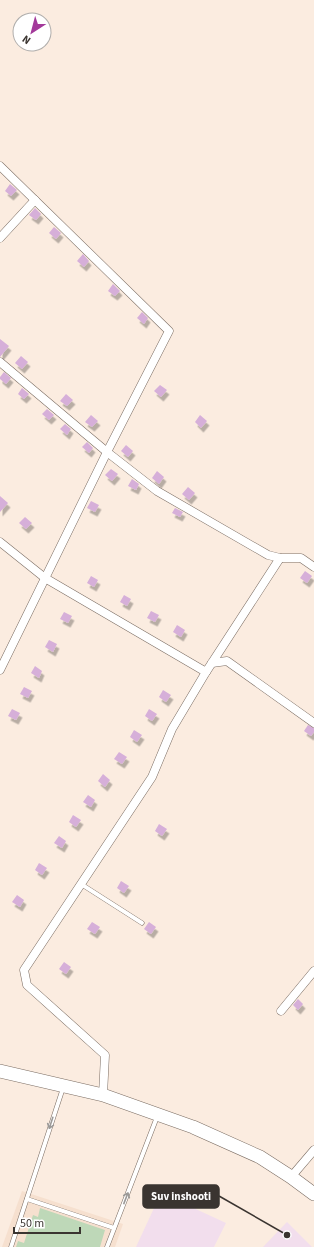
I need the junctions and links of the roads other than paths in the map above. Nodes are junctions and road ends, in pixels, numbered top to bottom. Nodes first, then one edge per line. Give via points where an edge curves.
1 (0, 166) edge
2 (35, 200) junction
3 (0, 238) edge
4 (0, 362) edge
5 (107, 452) junction
6 (0, 542) edge
7 (280, 558) junction
8 (314, 567) edge
9 (45, 578) junction
10 (212, 663) junction
11 (0, 670) edge
12 (206, 672) junction
13 (314, 723) edge
14 (81, 884) junction
15 (142, 923) dead end
16 (314, 971) edge
17 (281, 1011) dead end
18 (0, 1071) edge
19 (64, 1086) junction
20 (103, 1094) junction
21 (158, 1114) junction
22 (314, 1150) edge
23 (291, 1177) junction
24 (314, 1194) edge
25 (27, 1199) junction
26 (114, 1228) junction
27 (11, 1247) edge
28 (107, 1247) edge

1 - 2 street
2 - 3 street
2 - 5 street via 169,331
4 - 5 street
5 - 7 street via 157,491 268,555
5 - 9 street
6 - 9 street
7 - 8 street via 301,558
7 - 10 street
9 - 11 street
9 - 12 street
10 - 12 street
10 - 13 street via 227,661
12 - 14 street via 172,729 152,777
14 - 15 lane
14 - 20 street via 24,970 27,985 105,1055
16 - 17 street
18 - 19 main road
19 - 20 main road
19 -> 25 lane
20 - 21 main road
21 - 23 main road via 243,1148
26 -> 21 lane
22 - 23 street
23 - 24 main road
25 - 26 lane
25 - 27 lane
26 - 28 lane

